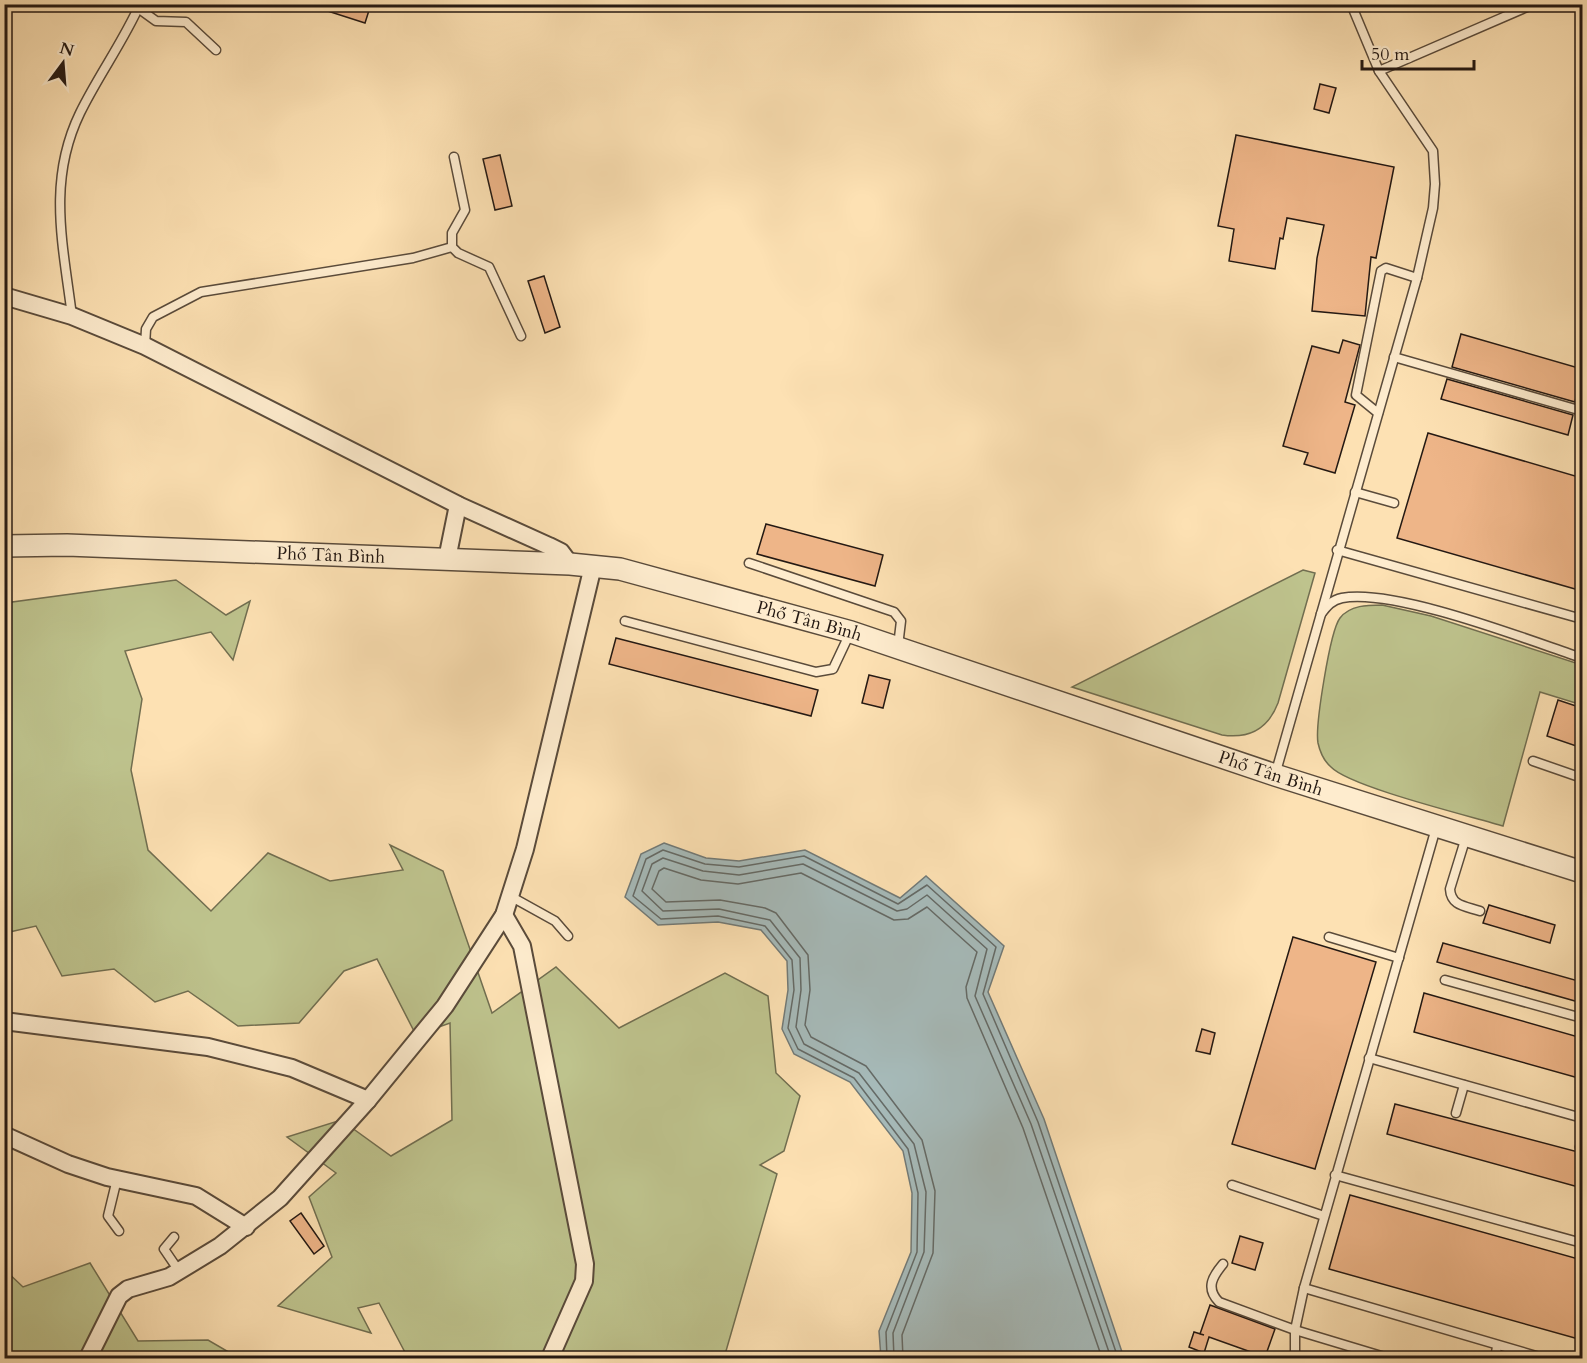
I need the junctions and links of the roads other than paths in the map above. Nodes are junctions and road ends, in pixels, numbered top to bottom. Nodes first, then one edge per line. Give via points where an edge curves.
1 (1351, 4) edge
2 (1534, 4) edge
3 (139, 6) edge
4 (216, 50) dead end
5 (1379, 71) junction
6 (454, 157) dead end
7 (452, 247) junction
8 (1417, 278) junction
9 (4, 296) edge
10 (72, 316) junction
11 (521, 336) dead end
12 (145, 346) junction
13 (1394, 357) junction
14 (1582, 411) edge
15 (1378, 413) junction
16 (1355, 492) junction
17 (1394, 503) dead end
18 (458, 505) junction
19 (4, 546) edge
20 (1337, 550) junction
21 (447, 559) junction
22 (749, 563) dead end
23 (570, 564) junction
24 (593, 566) junction
25 (1582, 619) edge
26 (1317, 620) junction
27 (625, 621) dead end
28 (850, 632) junction
29 (898, 648) junction
30 (1582, 658) edge
31 (1533, 761) dead end
32 (1275, 775) junction
33 (1582, 778) edge
34 (1437, 825) junction
35 (1467, 834) junction
36 (1582, 872) edge
37 (510, 896) junction
38 (1480, 911) dead end
39 (504, 915) junction
40 (568, 936) dead end
41 (1329, 938) dead end
42 (1399, 958) junction
43 (1445, 980) dead end
44 (1582, 1018) edge
45 (4, 1021) edge
46 (1369, 1058) junction
47 (1464, 1085) junction
48 (368, 1100) junction
49 (1456, 1113) dead end
50 (1582, 1118) edge
51 (4, 1135) edge
52 (1335, 1175) junction
53 (117, 1179) junction
54 (1232, 1185) dead end
55 (1324, 1216) junction
56 (246, 1227) junction
57 (119, 1231) dead end
58 (174, 1237) dead end
59 (1582, 1243) edge
60 (1223, 1263) dead end
61 (179, 1271) junction
62 (1304, 1288) junction
63 (1295, 1330) junction
64 (1497, 1347) junction
65 (88, 1359) edge
66 (550, 1359) edge
67 (1295, 1359) edge
68 (1388, 1359) edge
69 (1495, 1359) edge
70 (1543, 1359) edge

1 - 5 lane
2 - 5 lane
3 - 4 lane via 156,21 186,22
3 - 10 lane via 80,114 62,162 58,209
5 - 8 lane via 1433,151 1433,208
6 - 7 lane via 465,210 452,233
7 - 11 lane via 458,254 492,270
7 - 12 lane via 413,258 201,292 153,317 146,329
8 - 13 lane
8 - 15 lane via 1386,268 1381,271 1356,395
9 - 10 street
10 - 12 street
12 - 18 street
13 - 14 lane
13 - 15 lane
15 - 16 lane
16 - 17 lane
16 - 20 lane
18 - 21 street
18 - 23 street via 561,552
19 - 21 street, Phố Tân Bình
20 - 25 lane
20 - 26 lane
21 - 23 street, Phố Tân Bình
22 - 29 lane via 894,612 901,621
23 - 24 street, Phố Tân Bình
24 - 28 street, Phố Tân Bình via 620,569
24 - 37 street via 525,849
26 - 30 lane via 1337,600 1378,598 1457,618
26 - 32 lane
27 - 28 lane via 816,672 832,669
28 - 29 street, Phố Tân Bình
29 - 32 street, Phố Tân Bình
31 - 33 lane
32 - 34 street, Phố Tân Bình
34 - 35 street, Phố Tân Bình
34 - 42 lane
35 - 36 street, Phố Tân Bình
35 - 38 lane via 1450,889 1451,898
37 - 39 street
37 - 40 lane via 555,921
39 - 48 street via 445,1006
39 - 66 street via 522,946 585,1264 585,1281
41 - 42 lane
42 - 46 lane
43 - 44 lane
45 - 48 street via 208,1047 292,1068
46 - 47 lane
46 - 52 lane
47 - 49 lane
47 - 50 lane
48 - 56 street via 280,1198
51 - 53 street via 68,1164
52 - 55 lane
52 - 59 lane
53 - 56 street via 196,1196
53 - 57 lane via 108,1216
54 - 55 lane
55 - 62 lane
56 - 61 street
58 - 61 lane via 164,1250
60 - 63 lane via 1211,1286 1219,1302
61 - 65 street via 119,1296
62 - 63 lane
62 - 64 lane
63 - 67 lane
63 - 68 lane
64 - 69 lane
64 - 70 lane

